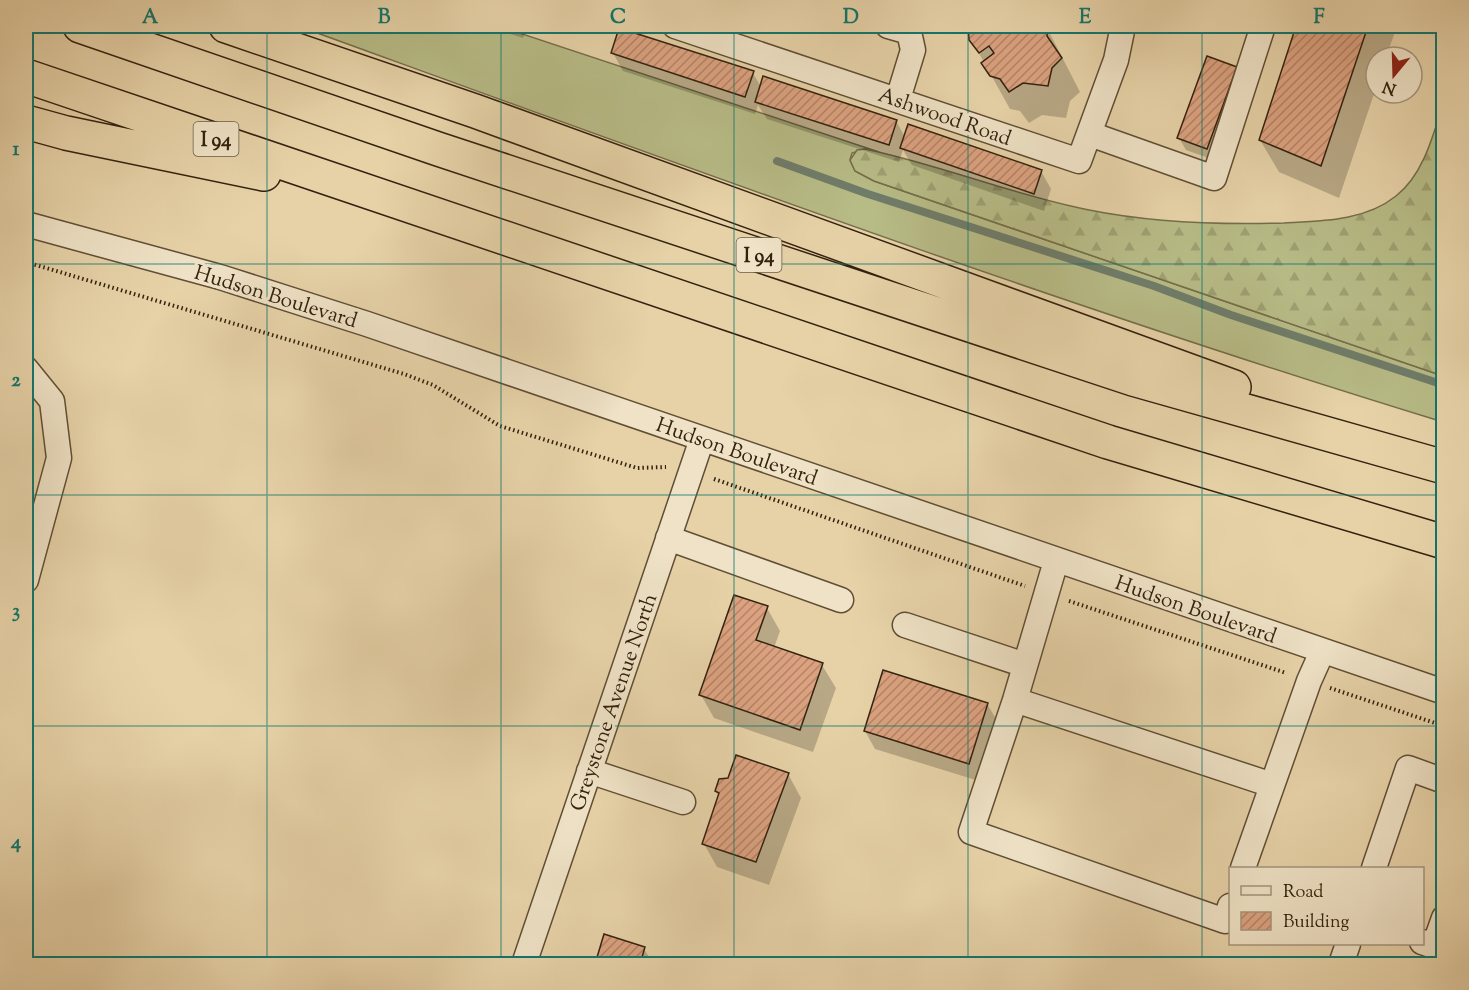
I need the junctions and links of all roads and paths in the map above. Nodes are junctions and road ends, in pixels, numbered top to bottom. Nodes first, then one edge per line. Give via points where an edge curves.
1 (80, 26) edge
2 (226, 26) edge
3 (675, 26) edge
4 (888, 26) edge
5 (1123, 26) edge
6 (1263, 26) edge
7 (701, 29) edge
8 (26, 76) edge
9 (898, 99) junction
10 (26, 122) edge
11 (1090, 134) junction
12 (407, 203) junction
13 (26, 224) edge
14 (26, 262) edge
15 (26, 369) edge
16 (702, 439) junction
17 (1443, 466) edge
18 (691, 471) junction
19 (668, 538) junction
20 (1443, 542) edge
21 (1056, 561) junction
22 (26, 580) edge
23 (1046, 593) junction
24 (841, 600) dead end
25 (905, 625) dead end
26 (1322, 652) junction
27 (1025, 665) junction
28 (1309, 681) junction
29 (1443, 692) edge
30 (1015, 700) junction
31 (1443, 726) edge
32 (589, 771) junction
33 (1443, 781) edge
34 (1272, 785) junction
35 (683, 802) dead end
36 (1243, 867) edge
37 (1374, 867) edge
38 (1229, 909) edge
39 (1443, 918) edge
40 (1424, 943) edge
41 (1348, 945) edge
42 (524, 964) edge
43 (1341, 964) edge

1 - 17 highway, I 94 via 1133,379
2 - 17 highway via 475,111 979,293
3 - 7 street, Ashwood Road
4 - 9 street via 909,32 913,50
5 - 11 street, Ashwood Road via 1116,60
6 - 11 street via 1214,178
7 - 9 street, Ashwood Road
8 - 12 highway, I 94
9 - 11 street, Ashwood Road via 1079,162
10 - 12 highway via 66,134
12 - 20 highway, I 94 via 1108,442
13 - 16 street, Hudson Boulevard via 220,277
14 - 18 path via 404,374 433,385 500,426 637,468
15 - 22 street via 52,401 59,458
16 - 18 street, Greystone Avenue North
16 - 21 street, Hudson Boulevard
18 - 19 street, Greystone Avenue North
18 - 23 path
19 - 24 street
19 - 32 street, Greystone Avenue North
21 - 23 street
21 - 26 street, Hudson Boulevard
23 - 27 street
23 - 28 path
25 - 27 street
26 - 28 street
26 - 29 street, Hudson Boulevard
27 - 30 street
28 - 31 path
28 - 34 street
30 - 34 street
30 - 38 street via 971,832 1225,921
32 - 35 street
32 - 42 street, Greystone Avenue North
33 - 37 street via 1408,768
34 - 36 street
39 - 40 street via 1434,946
41 - 43 street

